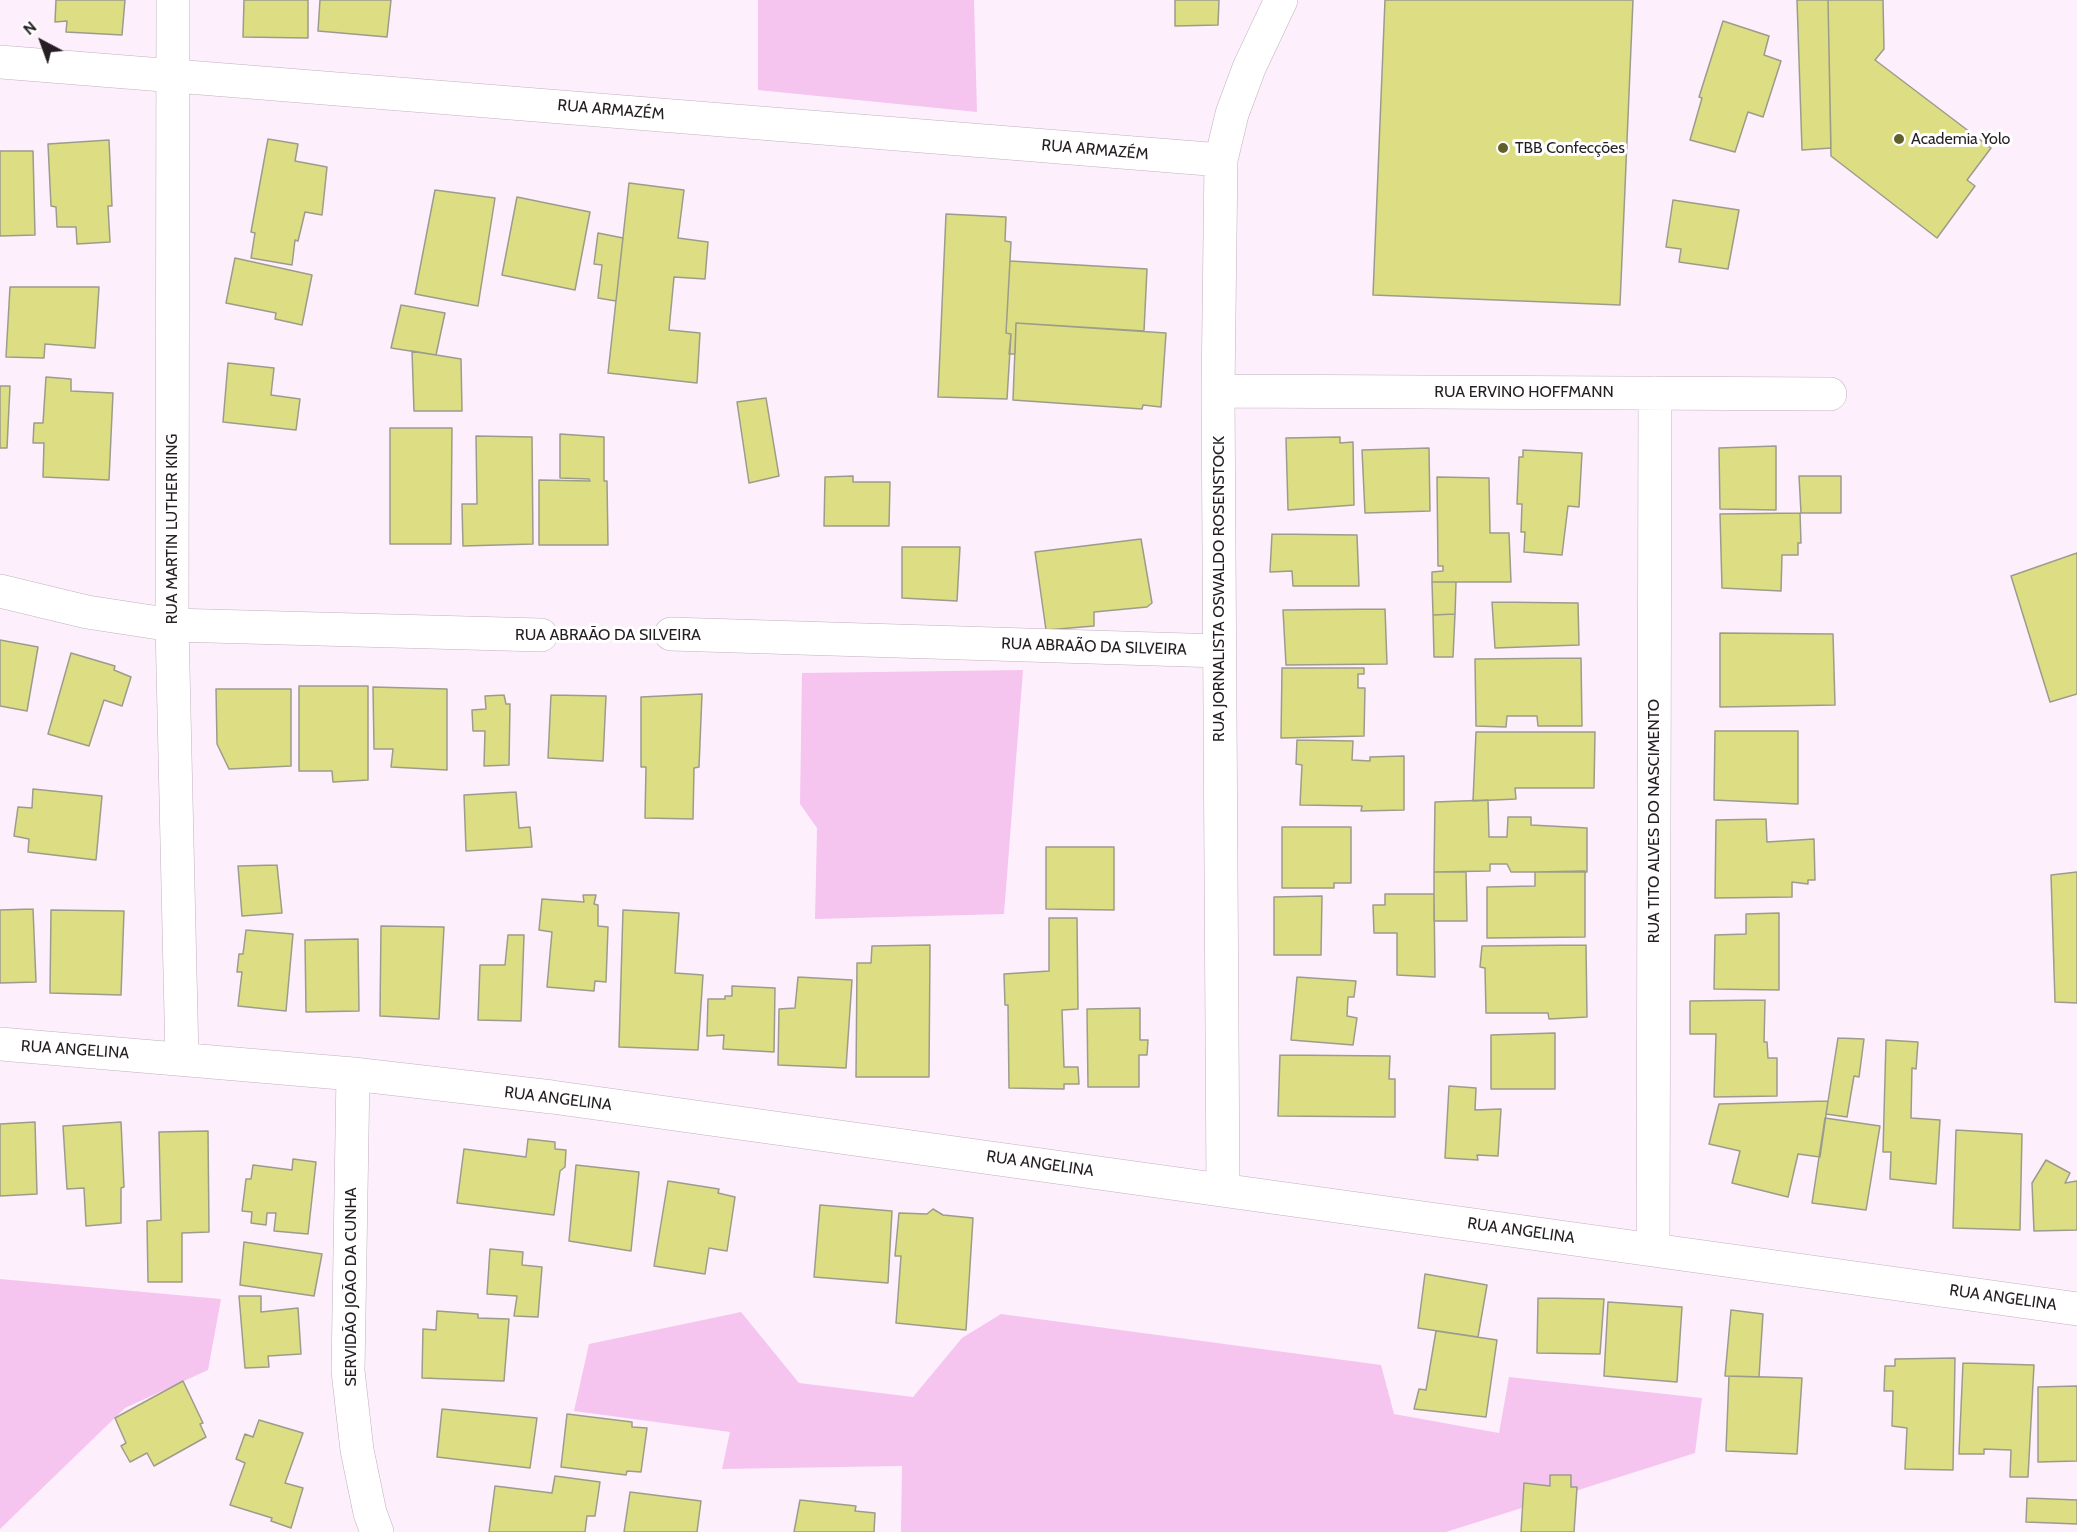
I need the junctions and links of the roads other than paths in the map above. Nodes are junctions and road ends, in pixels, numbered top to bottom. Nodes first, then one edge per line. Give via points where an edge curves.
1 (173, 0) edge
2 (1281, 0) edge
3 (0, 62) edge
4 (172, 74) junction
5 (1221, 160) junction
6 (1218, 391) junction
7 (1655, 393) junction
8 (1830, 393) dead end
9 (0, 591) edge
10 (172, 625) junction
11 (671, 634) road end
12 (542, 635) road end
13 (1220, 651) junction
14 (0, 1044) edge
15 (182, 1059) junction
16 (353, 1074) junction
17 (1223, 1190) junction
18 (1653, 1250) junction
19 (2077, 1309) edge
20 (377, 1532) edge

1 - 4 street, RUA MARTIN LUTHER KING
2 - 5 street, RUA JORNALISTA OSWALDO ROSENSTOCK via 1249,68
3 - 4 street, RUA ARMAZÉM
4 - 5 street, RUA ARMAZÉM
4 - 10 street, RUA MARTIN LUTHER KING
5 - 6 street, RUA JORNALISTA OSWALDO ROSENSTOCK
6 - 7 street, RUA ERVINO HOFFMANN
6 - 13 street, RUA JORNALISTA OSWALDO ROSENSTOCK
7 - 8 street, RUA ERVINO HOFFMANN
7 - 18 street, RUA TITO ALVES DO NASCIMENTO
9 - 10 street, RUA ABRAÃO DA SILVEIRA via 87,612
10 - 12 street, RUA ABRAÃO DA SILVEIRA
10 - 15 street, RUA MARTIN LUTHER KING
11 - 13 street, RUA ABRAÃO DA SILVEIRA
13 - 17 street, RUA JORNALISTA OSWALDO ROSENSTOCK
14 - 15 street, RUA ANGELINA
15 - 16 street, RUA ANGELINA
16 - 17 street, RUA ANGELINA via 760,1125
16 - 20 street, SERVIDÃO JOÃO DA CUNHA via 348,1371 357,1450
17 - 18 street, RUA ANGELINA
18 - 19 street, RUA ANGELINA

